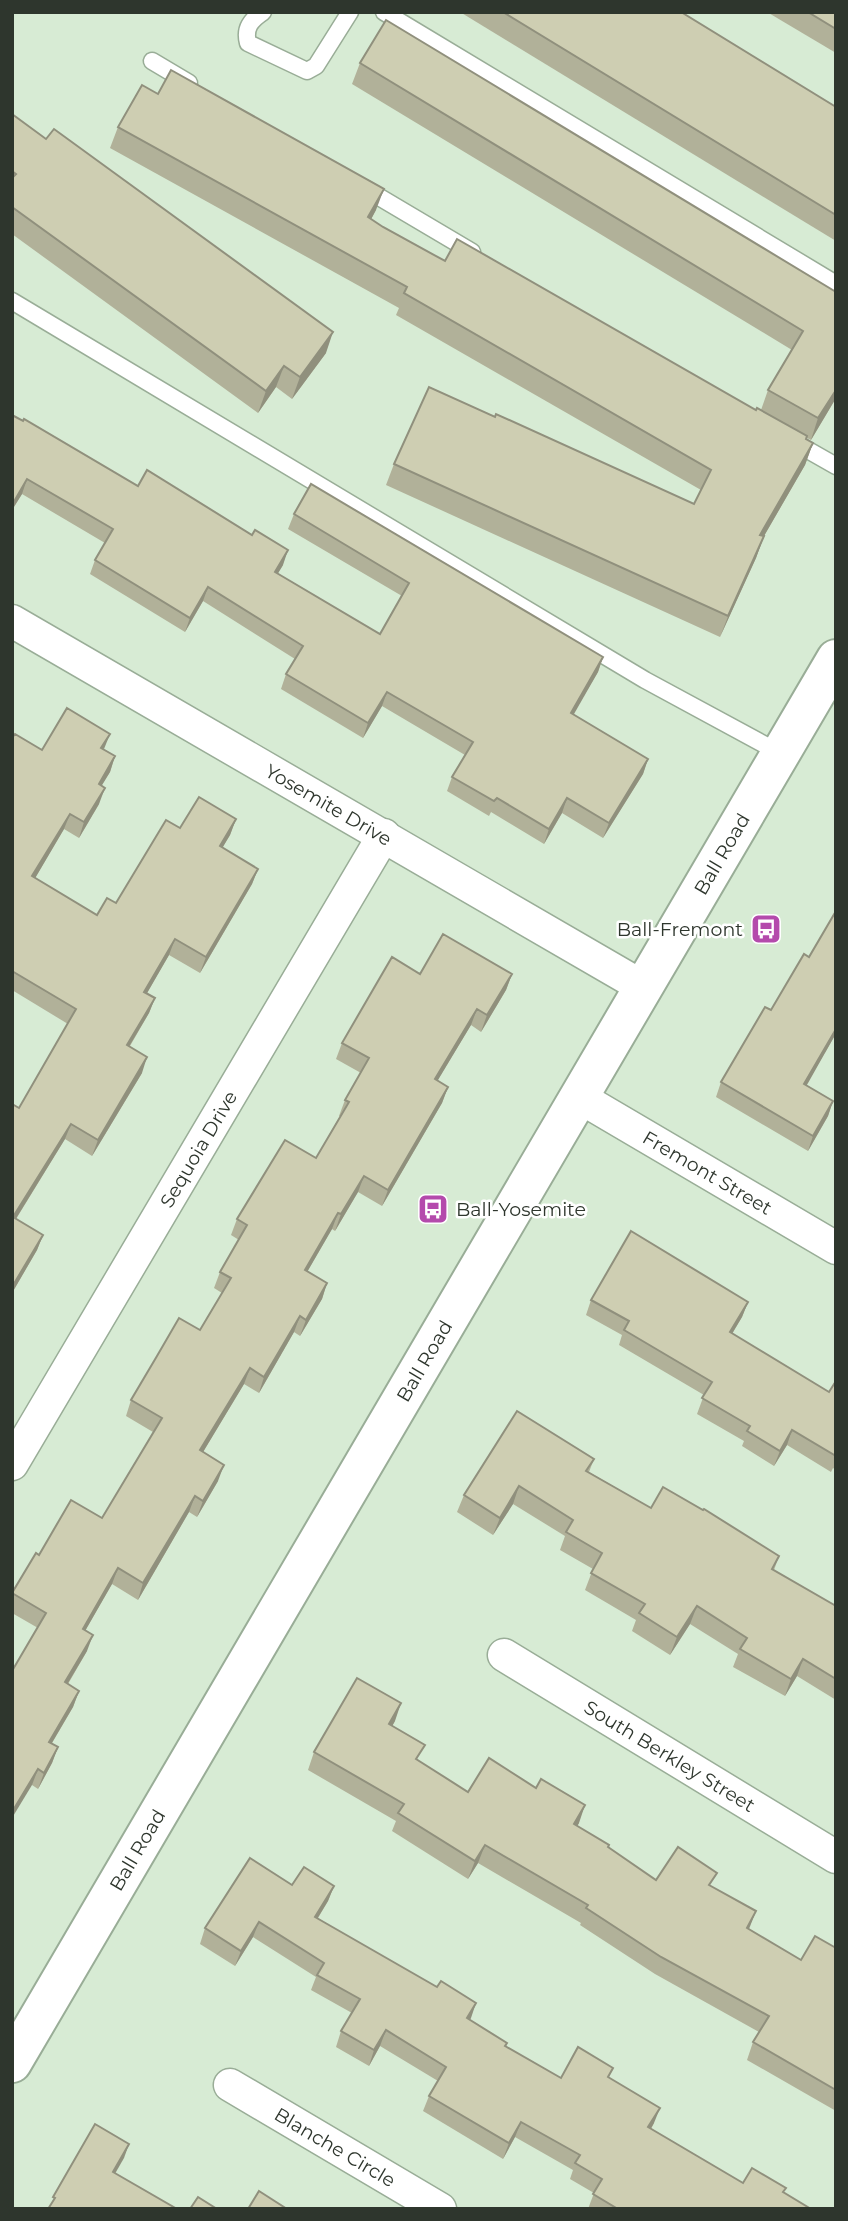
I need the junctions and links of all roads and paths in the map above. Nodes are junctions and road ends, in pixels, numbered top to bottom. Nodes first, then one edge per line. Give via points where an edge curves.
1 (263, 12) edge
2 (350, 12) edge
3 (384, 12) edge
4 (152, 61) dead end
5 (200, 90) edge
6 (354, 182) edge
7 (485, 259) edge
8 (836, 284) edge
9 (12, 301) edge
10 (781, 435) edge
11 (836, 466) edge
12 (12, 621) edge
13 (836, 659) edge
14 (780, 753) junction
15 (384, 835) junction
16 (643, 987) junction
17 (579, 1097) junction
18 (836, 1248) edge
19 (12, 1464) edge
20 (504, 1655) dead end
21 (836, 1857) edge
22 (12, 2063) edge
23 (230, 2085) dead end
24 (440, 2209) edge

1 - 2 lane via 249,24 248,43 307,71 316,66
3 - 8 lane
4 - 5 lane
6 - 7 lane
9 - 14 lane via 645,680
10 - 11 lane
12 - 15 street, Yosemite Drive
13 - 14 main road, Ball Road
14 - 16 main road, Ball Road
15 - 16 street, Yosemite Drive
15 - 19 street, Sequoia Drive
16 - 17 main road, Ball Road
17 - 18 street, Fremont Street
17 - 22 main road, Ball Road
20 - 21 street, South Berkley Street
23 - 24 street, Blanche Circle

